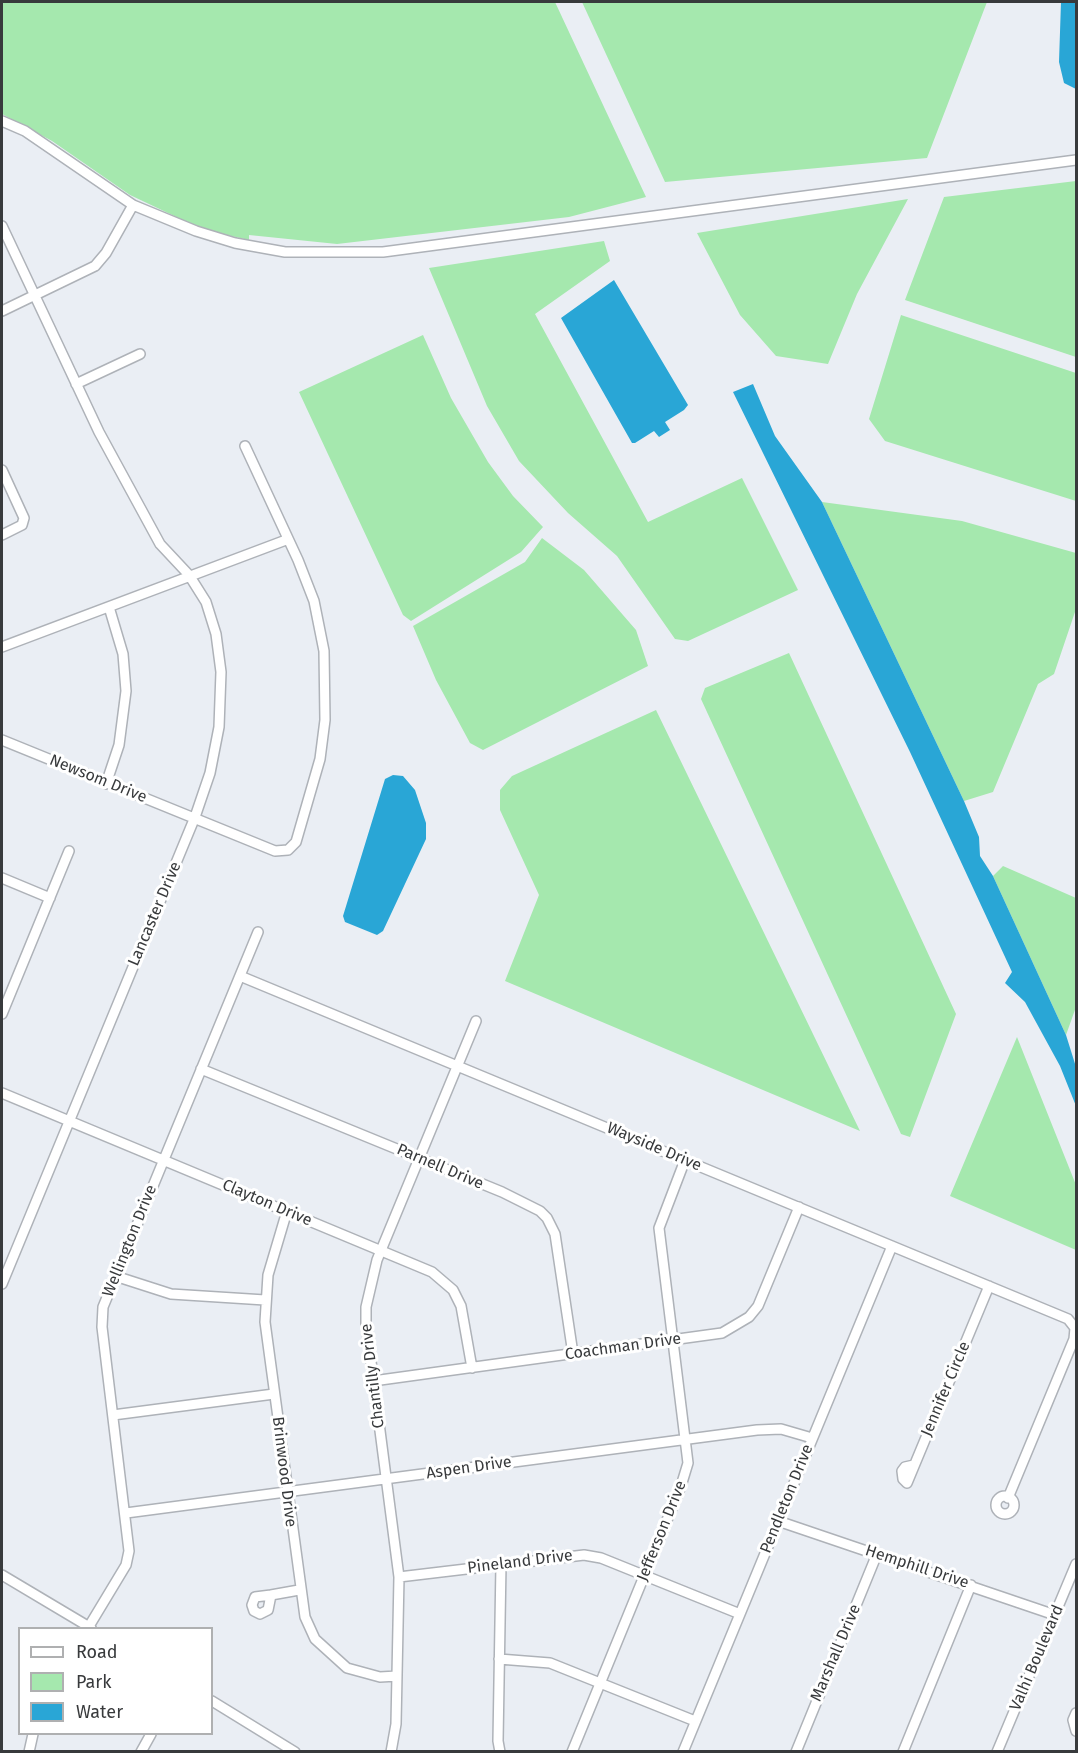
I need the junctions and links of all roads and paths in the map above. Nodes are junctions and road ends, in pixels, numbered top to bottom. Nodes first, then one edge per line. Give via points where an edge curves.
1 (2, 121) edge
2 (1077, 160) edge
3 (133, 205) junction
4 (2, 226) edge
5 (34, 296) junction
6 (2, 311) edge
7 (140, 354) dead end
8 (76, 384) junction
9 (245, 446) dead end
10 (2, 470) edge
11 (2, 535) edge
12 (286, 540) junction
13 (189, 575) junction
14 (109, 607) junction
15 (2, 647) edge
16 (2, 740) edge
17 (106, 784) junction
18 (195, 817) junction
19 (69, 851) dead end
20 (2, 878) edge
21 (50, 898) junction
22 (258, 932) dead end
23 (240, 975) junction
24 (2, 986) edge
25 (12, 990) junction
26 (2, 1014) edge
27 (476, 1021) dead end
28 (457, 1065) junction
29 (201, 1069) junction
30 (2, 1093) edge
31 (69, 1120) junction
32 (419, 1158) junction
33 (163, 1160) junction
34 (685, 1160) junction
35 (799, 1207) junction
36 (287, 1211) junction
37 (892, 1246) junction
38 (381, 1250) junction
39 (115, 1276) junction
40 (2, 1284) edge
41 (988, 1286) junction
42 (265, 1300) junction
43 (1072, 1318) edge
44 (1076, 1335) edge
45 (673, 1341) junction
46 (573, 1354) junction
47 (472, 1368) junction
48 (373, 1381) junction
49 (274, 1394) junction
50 (113, 1415) junction
51 (812, 1438) junction
52 (686, 1439) junction
53 (386, 1479) junction
54 (907, 1483) dead end
55 (286, 1492) junction
56 (1008, 1498) dead end
57 (126, 1513) junction
58 (778, 1521) junction
59 (878, 1554) junction
60 (501, 1564) junction
61 (1077, 1564) edge
62 (2, 1575) edge
63 (645, 1575) junction
64 (399, 1577) junction
65 (971, 1585) junction
66 (299, 1590) junction
67 (271, 1595) dead end
68 (740, 1614) junction
69 (1055, 1615) junction
70 (87, 1627) edge
71 (90, 1627) edge
72 (499, 1659) junction
73 (397, 1677) junction
74 (600, 1682) junction
75 (213, 1702) edge
76 (1077, 1713) edge
77 (695, 1721) junction
78 (1075, 1730) edge
79 (33, 1735) edge
80 (150, 1735) edge
81 (29, 1752) edge
82 (141, 1752) edge
83 (295, 1752) edge
84 (391, 1752) edge
85 (500, 1752) edge
86 (572, 1752) edge
87 (683, 1752) edge
88 (795, 1752) edge
89 (903, 1752) edge
90 (997, 1752) edge

1 - 3 street via 25,131
2 - 3 street via 382,252 285,252 235,243
3 - 5 street via 95,266
4 - 5 street, Lancaster Drive
5 - 6 street
5 - 8 street, Lancaster Drive
7 - 8 street
8 - 13 street, Lancaster Drive via 160,544
9 - 12 street
10 - 11 street via 22,512 22,525
12 - 13 street
12 - 18 street, Newsom Drive via 314,602 324,651 325,720 296,842 288,850 275,851
13 - 14 street
13 - 18 street, Lancaster Drive via 206,602 216,634 221,672 219,727 210,773
14 - 15 street
14 - 17 street via 121,646 126,691 121,739
16 - 17 street, Newsom Drive
17 - 18 street, Newsom Drive
18 - 31 street, Lancaster Drive
19 - 21 street
20 - 21 street
21 - 25 street
22 - 23 street, Wellington Drive
23 - 28 street, Wayside Drive
23 - 29 street, Wellington Drive
24 - 25 street
25 - 26 street
27 - 28 street, Chantilly Drive
28 - 32 street, Chantilly Drive
28 - 34 street, Wayside Drive
29 - 32 street, Parnell Drive
29 - 33 street, Wellington Drive
30 - 31 street, Clayton Drive
31 - 33 street, Clayton Drive
31 - 40 street, Lancaster Drive
32 - 38 street, Chantilly Drive
32 - 46 street, Parnell Drive via 533,1206 548,1218 558,1244
33 - 36 street, Clayton Drive
33 - 39 street, Wellington Drive
34 - 35 street, Wayside Drive
34 - 45 street, Jefferson Drive via 659,1228
35 - 37 street, Wayside Drive
35 - 45 street, Coachman Drive via 761,1300 749,1317 722,1333
36 - 38 street, Clayton Drive
36 - 42 street, Brinwood Drive via 273,1251
37 - 41 street, Wayside Drive
37 - 51 street, Pendleton Drive
38 - 47 street, Clayton Drive via 432,1272 453,1290 465,1323
38 - 48 street, Chantilly Drive via 366,1307
39 - 42 street via 171,1294
39 - 50 street, Wellington Drive via 103,1306 102,1327
41 - 43 street, Wayside Drive
41 - 54 street, Jennifer Circle
42 - 49 street, Brinwood Drive
43 - 44 street
44 - 56 street
45 - 46 street, Coachman Drive
45 - 52 street, Jefferson Drive
46 - 47 street, Coachman Drive
47 - 48 street, Coachman Drive
48 - 53 street, Chantilly Drive
49 - 50 street
49 - 55 street, Brinwood Drive
50 - 57 street, Wellington Drive
51 - 52 street, Aspen Drive via 781,1429
51 - 58 street, Pendleton Drive
52 - 53 street, Aspen Drive
52 - 63 street, Jefferson Drive via 688,1463
53 - 55 street, Aspen Drive
53 - 64 street, Chantilly Drive
55 - 57 street, Aspen Drive
55 - 66 street, Brinwood Drive
57 - 71 street, Wellington Drive via 128,1560
58 - 59 street, Hemphill Drive
58 - 68 street, Pendleton Drive
59 - 65 street, Hemphill Drive
59 - 88 street, Marshall Drive
60 - 63 street, Pineland Drive via 584,1555
60 - 64 street, Pineland Drive
60 - 72 street
61 - 69 street, Valhi Boulevard
62 - 70 street
63 - 68 street, Pineland Drive
63 - 74 street, Jefferson Drive
64 - 73 street, Chantilly Drive
65 - 69 street, Hemphill Drive
65 - 89 street
66 - 67 street
66 - 73 street, Brinwood Drive via 312,1633 335,1659 358,1673
68 - 77 street, Pendleton Drive
69 - 90 street, Valhi Boulevard
72 - 74 street via 550,1663
72 - 85 street
73 - 84 street, Chantilly Drive
74 - 77 street
74 - 86 street, Jefferson Drive
75 - 83 street
76 - 78 street
77 - 87 street, Pendleton Drive
79 - 81 street
80 - 82 street

